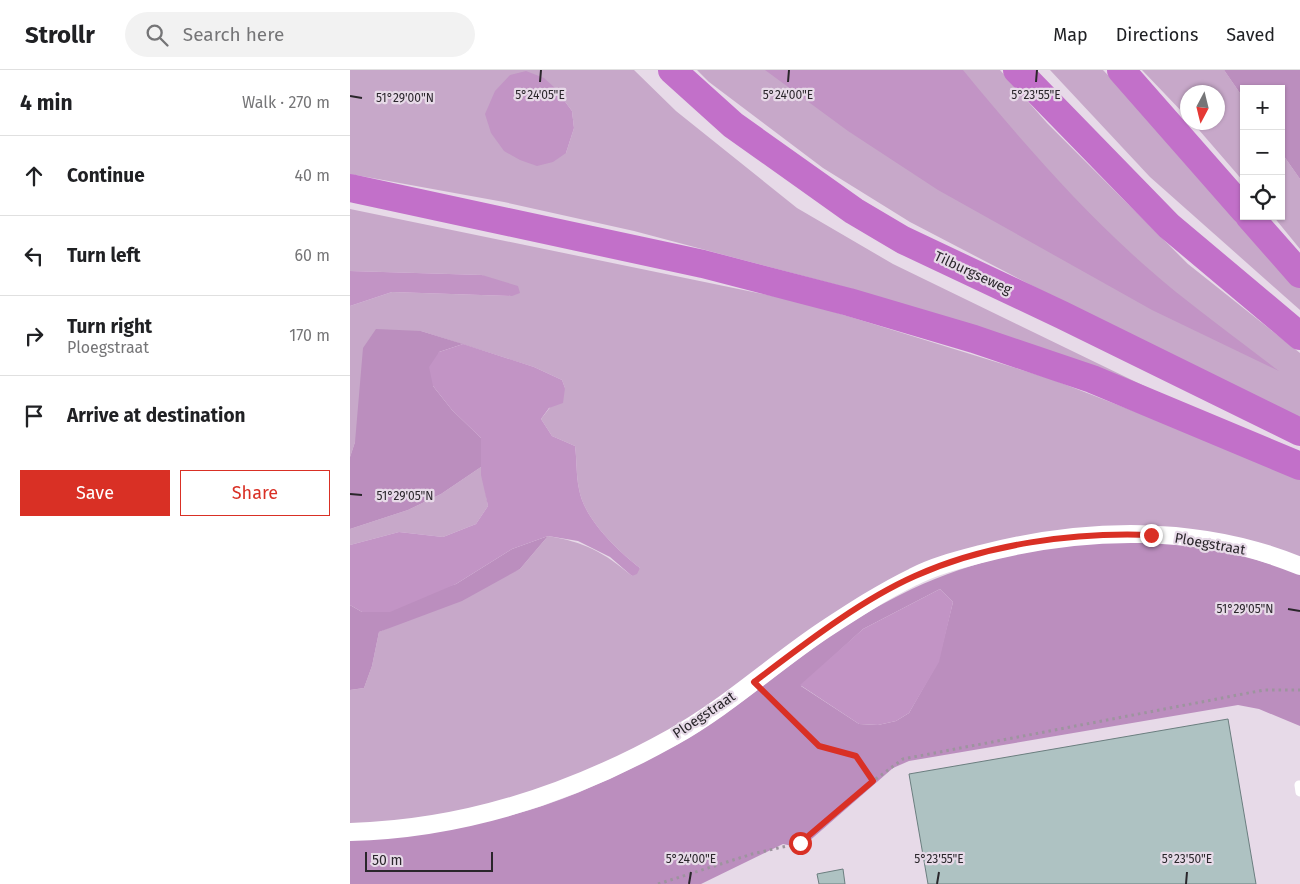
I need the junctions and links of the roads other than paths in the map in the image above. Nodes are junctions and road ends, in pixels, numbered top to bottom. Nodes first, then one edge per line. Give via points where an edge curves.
1 (672, 70) edge
2 (1017, 70) edge
3 (1121, 70) edge
4 (350, 188) edge
5 (1240, 205) edge
6 (1253, 220) edge
7 (1300, 274) edge
8 (1300, 336) edge
9 (1300, 432) edge
10 (1300, 466) edge
11 (1300, 566) edge
12 (350, 832) edge

1 - 9 highway, Tilburgseweg via 734,125 854,211 903,240
2 - 8 highway via 1169,226
3 - 5 highway
4 - 10 highway via 703,264 849,302 974,339 1092,380
6 - 7 highway
11 - 12 street, Ploegstraat via 1279,557 1213,542 1115,533 1061,537 953,562 914,576 823,630 676,735 607,772 508,808 434,824

